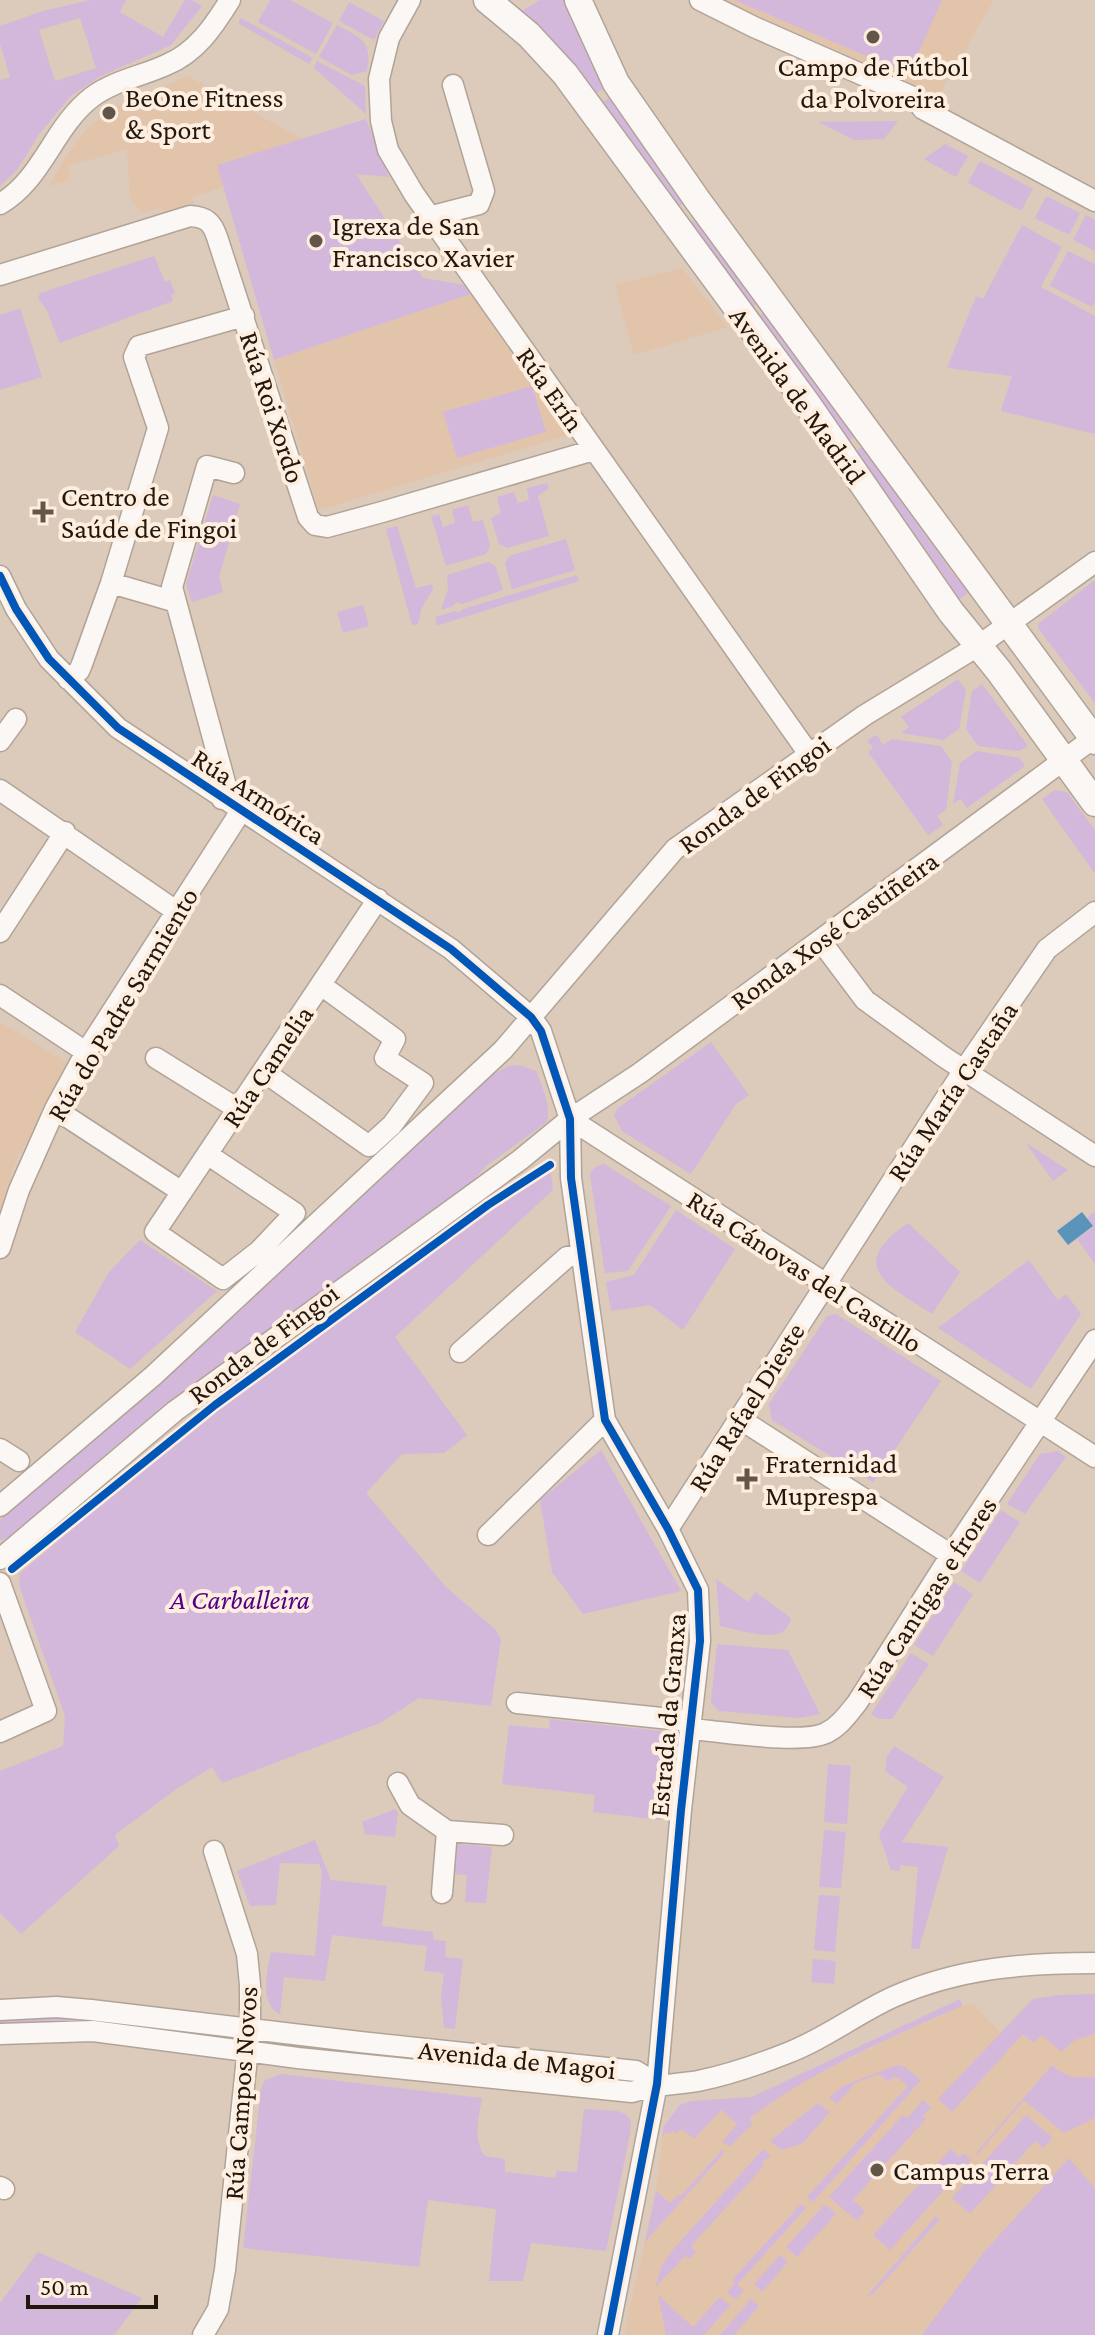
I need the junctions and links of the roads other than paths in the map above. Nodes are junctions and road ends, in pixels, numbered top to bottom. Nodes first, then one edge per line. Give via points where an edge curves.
1 (230, 0) edge
2 (410, 0) edge
3 (487, 0) edge
4 (578, 0) edge
5 (700, 0) edge
6 (453, 85) dead end
7 (698, 201) junction
8 (1095, 201) edge
9 (0, 204) edge
10 (429, 217) junction
11 (671, 220) junction
12 (0, 275) edge
13 (244, 316) junction
14 (594, 450) junction
15 (234, 473) dead end
16 (1095, 562) edge
17 (0, 576) edge
18 (111, 583) junction
19 (176, 602) junction
20 (1010, 624) junction
21 (978, 646) junction
22 (68, 679) junction
23 (16, 719) dead end
24 (1094, 739) edge
25 (0, 741) edge
26 (809, 754) junction
27 (1063, 759) junction
28 (0, 790) edge
29 (222, 799) junction
30 (1095, 803) edge
31 (241, 811) junction
32 (65, 832) junction
33 (378, 899) junction
34 (176, 911) junction
35 (1095, 912) edge
36 (0, 932) edge
37 (820, 940) junction
38 (321, 985) junction
39 (0, 995) edge
40 (531, 1017) junction
41 (86, 1052) junction
42 (156, 1058) dead end
43 (964, 1070) junction
44 (263, 1071) junction
45 (55, 1109) junction
46 (238, 1109) junction
47 (570, 1119) junction
48 (207, 1154) junction
49 (1095, 1156) edge
50 (182, 1192) junction
51 (0, 1248) edge
52 (581, 1254) junction
53 (824, 1284) junction
54 (1095, 1340) edge
55 (460, 1352) dead end
56 (740, 1419) junction
57 (605, 1420) junction
58 (1041, 1421) junction
59 (0, 1449) edge
60 (1095, 1457) edge
61 (19, 1461) dead end
62 (0, 1506) edge
63 (668, 1529) junction
64 (488, 1535) dead end
65 (951, 1555) junction
66 (0, 1559) edge
67 (0, 1583) edge
68 (517, 1703) dead end
69 (690, 1725) junction
70 (0, 1732) edge
71 (398, 1783) dead end
72 (447, 1831) junction
73 (503, 1835) dead end
74 (214, 1851) dead end
75 (442, 1893) dead end
76 (1095, 1963) edge
77 (0, 2010) edge
78 (250, 2028) junction
79 (0, 2034) edge
80 (247, 2050) junction
81 (657, 2084) junction
82 (203, 2335) edge
83 (608, 2335) edge

1 - 9 street via 192,49 169,65 94,95 68,119 31,179
2 - 10 street, Rúa Erín via 389,38 379,79 381,121 388,150
3 - 11 street, Avenida de Madrid via 565,74
4 - 7 street, Avenida de Madrid via 616,83
5 - 8 street via 915,98 923,109
6 - 10 street via 484,191 479,204
7 - 11 street
7 - 20 street, Avenida de Madrid
10 - 14 street, Rúa Erín
11 - 21 street, Avenida de Madrid
12 - 13 street, Rúa Roi Xordo via 200,217 212,225
13 - 14 street, Rúa Roi Xordo via 308,517 315,525 327,527
13 - 18 street via 139,346 134,357 158,428
14 - 26 street, Rúa Erín
15 - 19 street via 207,466 172,587
16 - 20 street, Ronda de Fingoi
17 - 22 street, Rúa Armórica via 23,621
18 - 19 street
18 - 22 street via 79,671
19 - 29 street via 226,786
20 - 21 street, Ronda de Fingoi
20 - 24 street, Avenida de Madrid
21 - 26 street, Ronda de Fingoi
21 - 27 street, Avenida de Madrid
22 - 29 street, Rúa Armórica via 118,728
23 - 25 street
24 - 27 street, Ronda Xosé Castiñeira
26 - 40 street, Ronda de Fingoi via 675,849
27 - 30 street, Avenida de Madrid
27 - 37 street, Ronda Xosé Castiñeira
28 - 32 street
29 - 31 street, Rúa Armórica
31 - 33 street, Rúa Armórica
31 - 34 street, Rúa do Padre Sarmiento
32 - 34 street
32 - 36 street
33 - 38 street, Rúa Camelia
33 - 40 street, Rúa Armórica via 451,949
34 - 41 street, Rúa do Padre Sarmiento
35 - 43 street, Rúa María Castaña via 1047,949
37 - 43 street via 865,1000
37 - 47 street, Ronda Xosé Castiñeira
38 - 44 street, Rúa Camelia
38 - 44 street via 395,1039 385,1058 423,1083 369,1146
39 - 41 street
40 - 47 street via 541,1031
40 - 62 street, Ronda de Fingoi via 503,1050 153,1376
41 - 45 street, Rúa do Padre Sarmiento
42 - 46 street
43 - 49 street
43 - 53 street, Rúa María Castaña
44 - 46 street, Rúa Camelia
45 - 50 street
45 - 51 street, Rúa do Padre Sarmiento
46 - 48 street, Rúa Camelia
47 - 52 street, Estrada da Granxa
47 - 53 street, Rúa Cánovas del Castillo
47 - 66 street, Ronda de Fingoi via 175,1411
48 - 50 street, Rúa Camelia
48 - 50 street, Rúa Camelia via 295,1213 223,1279 155,1232
52 - 55 street via 567,1257
52 - 57 street, Estrada da Granxa
53 - 56 street, Rúa Rafael Dieste
53 - 58 street, Rúa Cánovas del Castillo
54 - 58 street, Rúa Cantigas e frores
56 - 63 street, Rúa Rafael Dieste
56 - 65 street
57 - 63 street, Estrada da Granxa
57 - 64 street
58 - 60 street, Rúa Cánovas del Castillo
58 - 65 street, Rúa Cantigas e frores
59 - 61 street
63 - 69 street, Estrada da Granxa via 698,1590 700,1641
65 - 69 street, Rúa Cantigas e frores via 843,1721 804,1740
67 - 70 street via 46,1711
68 - 69 street, Estrada da Granxa
69 - 81 street, Estrada da Granxa
71 - 72 street via 410,1805
72 - 73 street
72 - 75 street
74 - 78 street, Rúa Campos Novos via 247,1954
76 - 81 street via 1004,1965 936,1982 893,1997 789,2053 702,2080
77 - 78 street, Avenida de Magoi via 56,2007
78 - 80 street, Rúa Campos Novos
78 - 81 street, Avenida de Magoi via 636,2071
79 - 80 street, Avenida de Magoi via 93,2031
80 - 81 street, Avenida de Magoi via 632,2092
80 - 82 street, Rúa Campos Novos via 225,2270 218,2309
81 - 83 street, Estrada da Granxa

